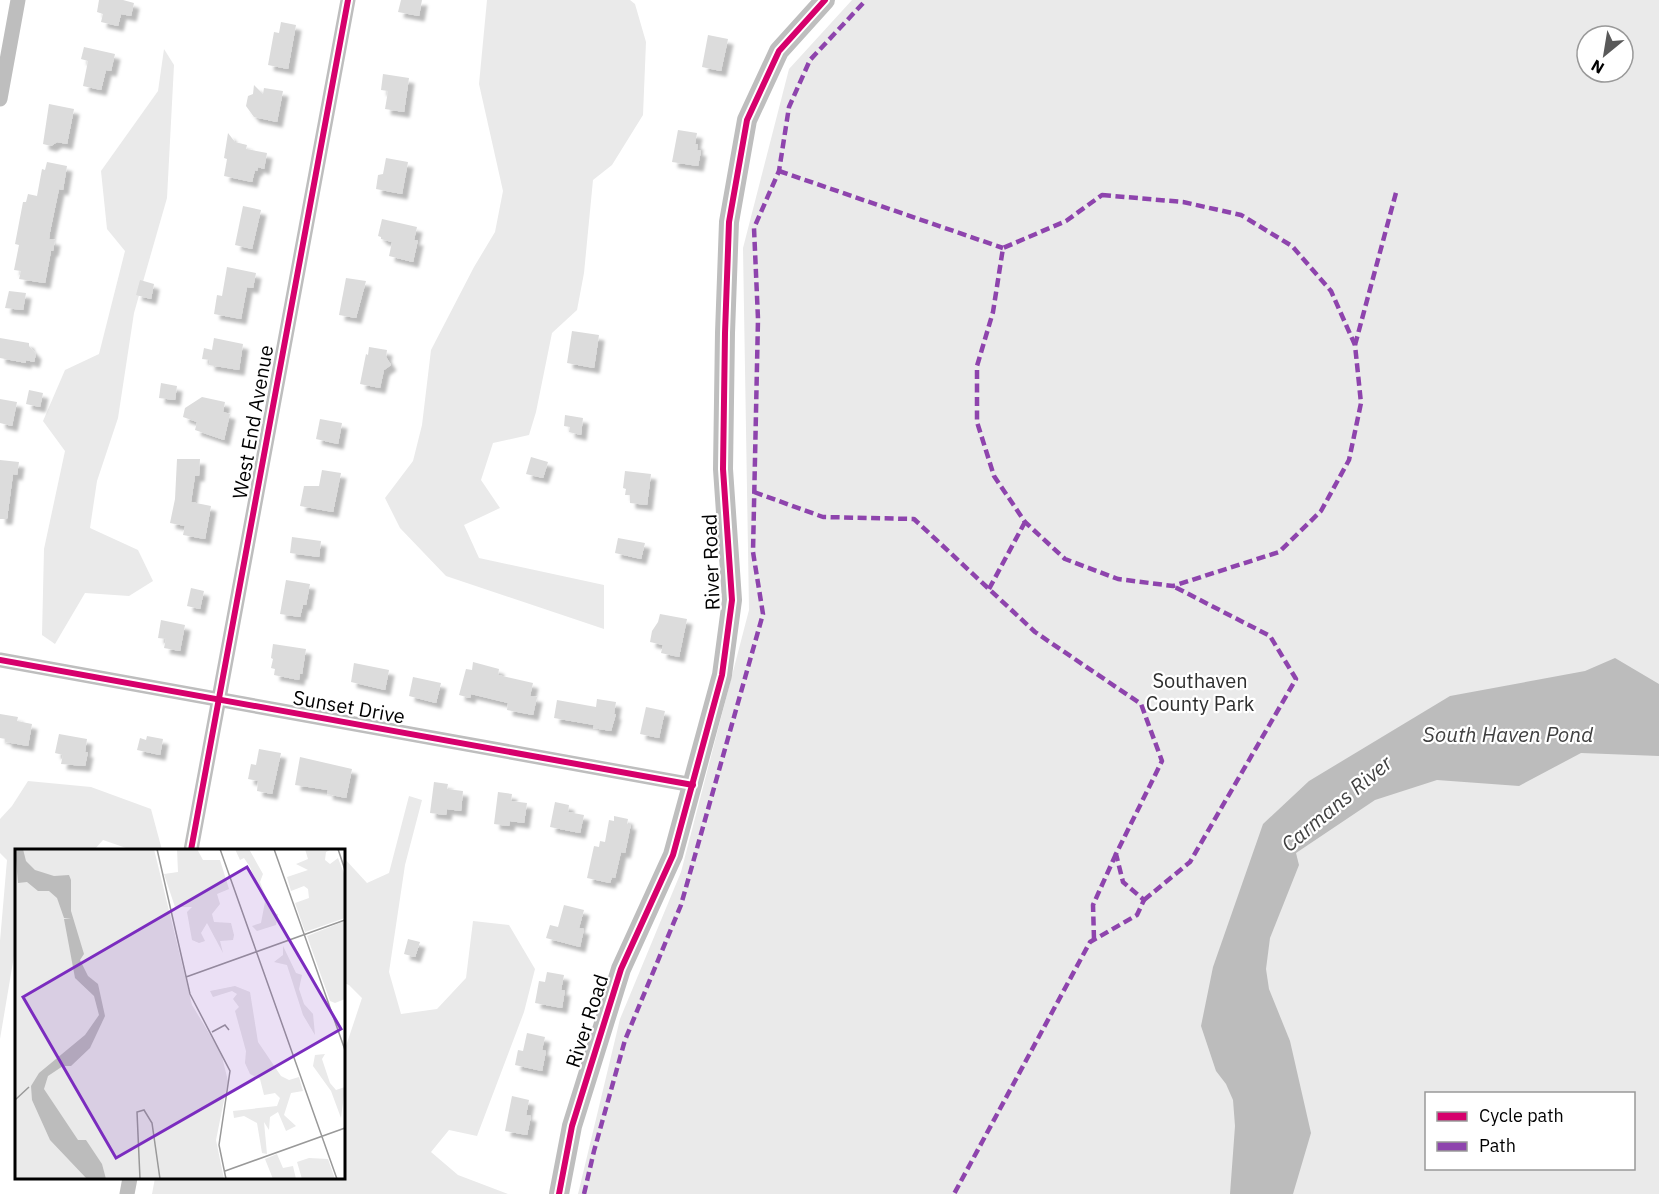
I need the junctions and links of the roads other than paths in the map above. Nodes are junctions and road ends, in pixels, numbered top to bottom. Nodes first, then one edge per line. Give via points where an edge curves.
1 (18, 0) edge
2 (348, 0) edge
3 (825, 0) edge
4 (0, 99) edge
5 (0, 660) edge
6 (219, 701) junction
7 (693, 785) junction
8 (191, 849) edge
9 (130, 1179) edge
10 (127, 1194) edge
11 (559, 1194) edge

1 - 4 street
2 - 6 street, West End Avenue
3 - 7 street, River Road via 779,51 747,120 729,222 723,469 732,600 722,675
5 - 6 street, Sunset Drive
6 - 7 street, Sunset Drive
6 - 8 street, West End Avenue
7 - 11 street, River Road via 673,855 621,969 572,1126
9 - 10 street

